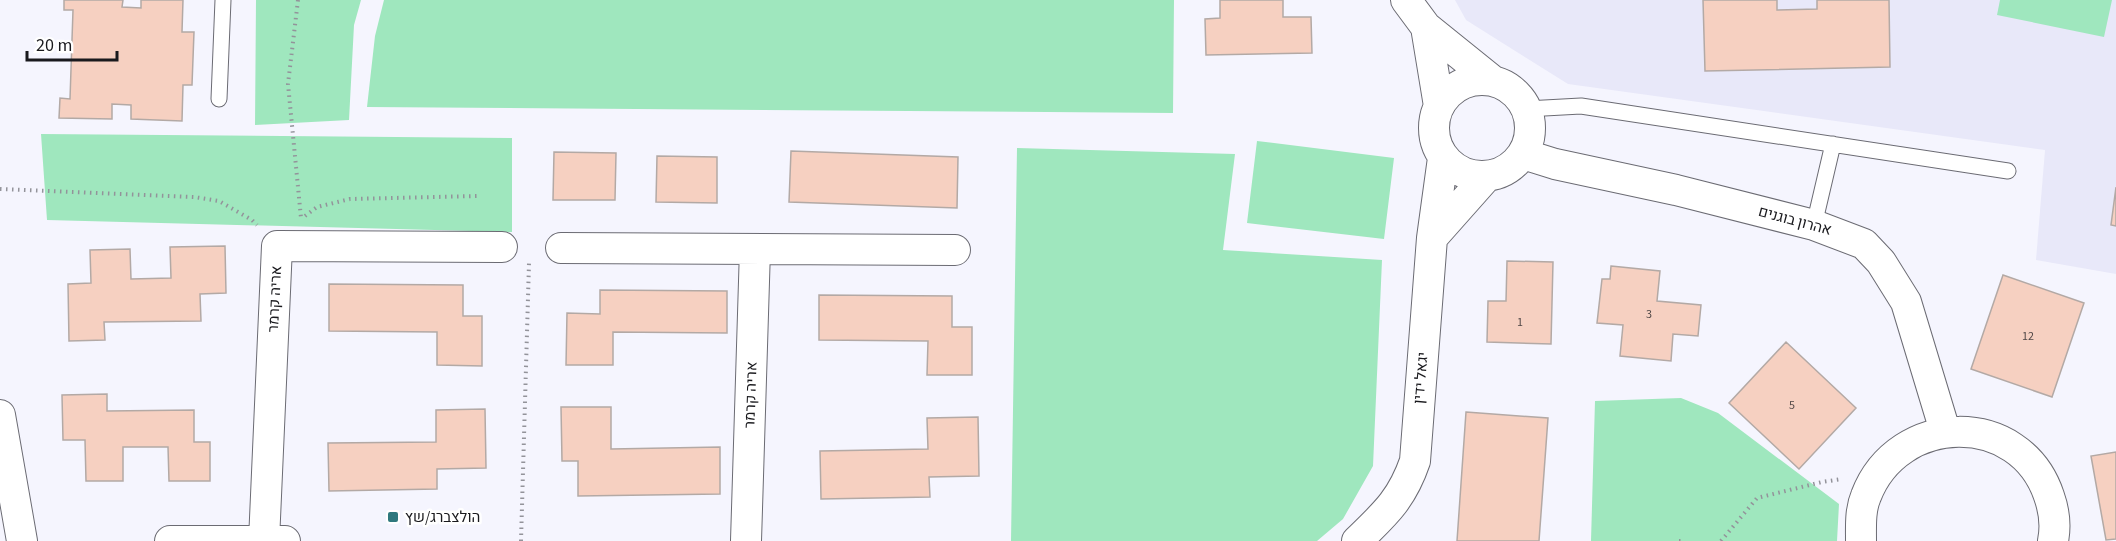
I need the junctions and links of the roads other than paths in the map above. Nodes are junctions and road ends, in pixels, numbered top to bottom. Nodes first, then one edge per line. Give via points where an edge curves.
1 (223, 0) edge
2 (1406, 0) edge
3 (1426, 27) junction
4 (1493, 81) junction
5 (219, 99) dead end
6 (1439, 106) junction
7 (1526, 109) junction
8 (1833, 144) junction
9 (1522, 154) junction
10 (1443, 158) junction
11 (2008, 171) dead end
12 (1487, 176) junction
13 (1814, 225) junction
14 (1432, 238) junction
15 (502, 247) dead end
16 (561, 248) dead end
17 (755, 249) junction
18 (955, 250) dead end
19 (0, 415) edge
20 (1945, 431) junction
21 (1389, 510) junction
22 (22, 541) edge
23 (170, 541) edge
24 (271, 541) edge
25 (746, 541) edge
26 (1358, 541) edge
27 (1382, 541) edge
28 (1861, 541) edge
29 (2053, 541) edge

1 - 5 lane
2 - 3 street
3 - 4 street
3 - 6 street
4 - 6 street via 1462,84
4 - 7 street via 1507,87
6 - 10 street via 1434,132
7 - 8 lane via 1581,106
7 - 9 street via 1530,124
8 - 11 lane
8 - 13 lane
9 - 12 street via 1507,169
9 - 13 street, אהרון בוגנים
10 - 12 street via 1470,175
10 - 14 street, יגאל ידין
12 - 14 street
13 - 20 street, אהרון בוגנים via 1864,243 1900,291
14 - 21 street, יגאל ידין via 1415,461
15 - 24 street, אריה קרמר via 278,246
16 - 17 street
17 - 18 street
17 - 25 street, אריה קרמר
19 - 22 street
20 - 28 street via 1906,446 1876,475 1865,497
20 - 29 street via 1993,437 2032,466 2045,486 2053,510
21 - 26 street, יגאל ידין
21 - 27 street, יגאל ידין via 1384,518
23 - 24 street

